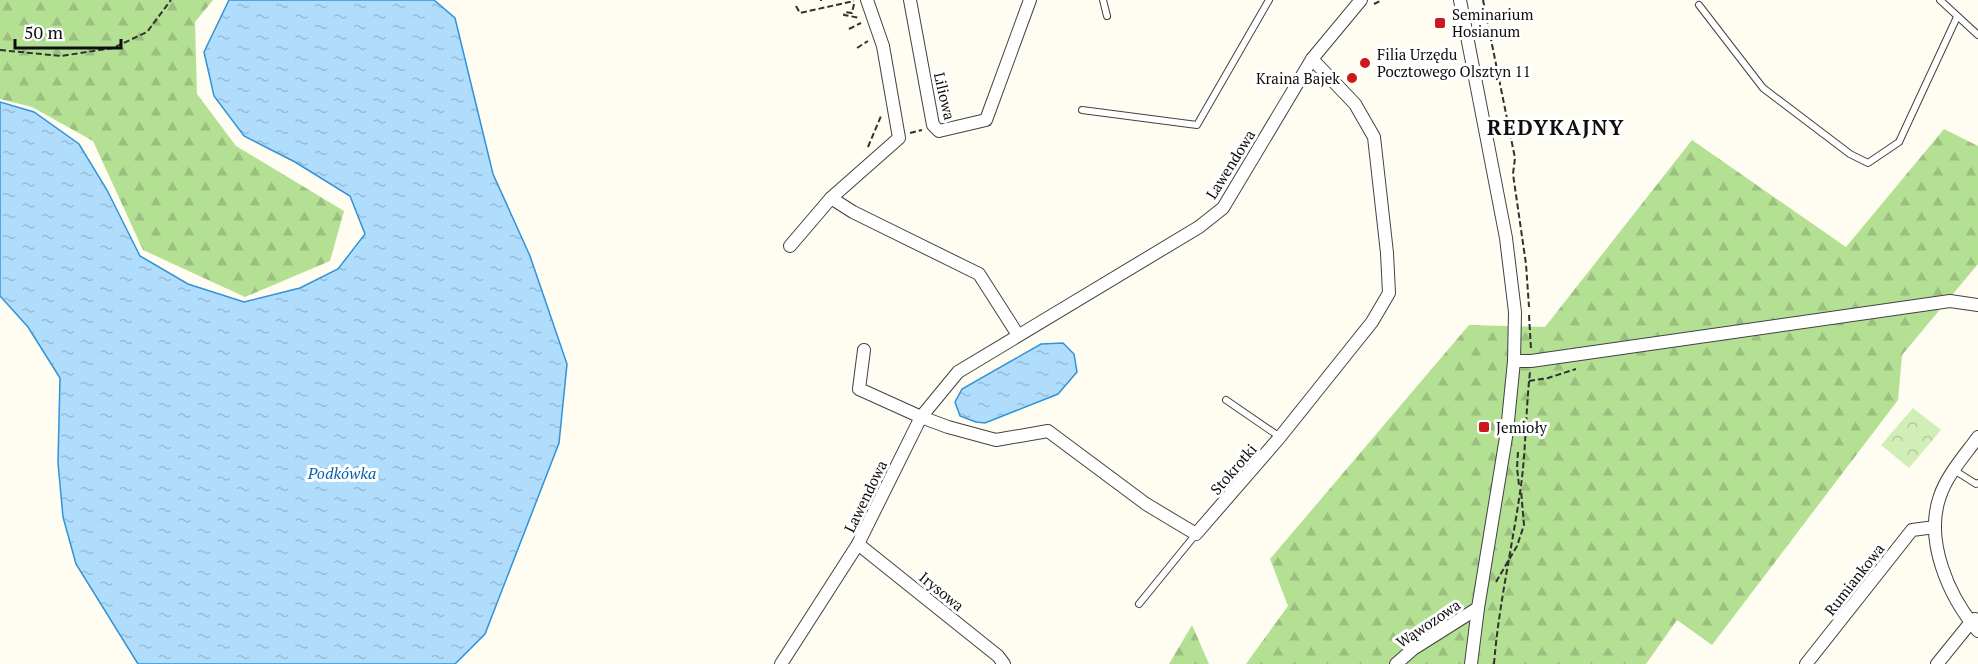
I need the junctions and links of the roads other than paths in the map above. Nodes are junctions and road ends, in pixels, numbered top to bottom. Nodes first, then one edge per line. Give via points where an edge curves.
1 (910, 0) edge
2 (1030, 0) edge
3 (1103, 0) edge
4 (1269, 0) edge
5 (1460, 0) edge
6 (1940, 0) edge
7 (1367, 2) edge
8 (861, 4) edge
9 (1699, 5) dead end
10 (1107, 16) dead end
11 (1958, 17) junction
12 (1978, 35) edge
13 (1312, 59) junction
14 (1082, 110) dead end
15 (831, 198) junction
16 (790, 246) dead end
17 (1977, 303) edge
18 (1018, 335) junction
19 (864, 350) dead end
20 (1514, 361) junction
21 (1226, 400) dead end
22 (921, 417) junction
23 (1280, 437) junction
24 (1978, 437) edge
25 (1954, 470) junction
26 (1978, 483) edge
27 (1935, 527) junction
28 (1196, 534) junction
29 (858, 544) junction
30 (1139, 604) dead end
31 (1478, 608) junction
32 (1976, 624) edge
33 (781, 664) edge
34 (1004, 664) edge
35 (1396, 664) edge
36 (1471, 664) edge
37 (1806, 664) edge
38 (1937, 664) edge

1 - 2 street, Liliowa via 933,125 939,131 986,120
3 - 10 lane
4 - 14 lane via 1197,125
5 - 20 street via 1506,238 1515,312
6 - 11 lane
7 - 13 street, Lawendowa
8 - 15 street via 883,46 899,138
9 - 11 lane via 1763,88 1850,154 1868,163 1899,142
11 - 12 lane
13 - 18 street, Lawendowa via 1222,208 1199,227
13 - 23 street, Stokrotki via 1355,104 1374,137 1389,293 1372,322
15 - 16 street
15 - 18 street via 979,274
17 - 20 street via 1950,302
18 - 22 street, Lawendowa via 958,372
19 - 22 street via 859,388
20 - 31 street via 1507,431
21 - 23 lane
22 - 28 street via 996,440 1048,431 1146,504
22 - 29 street, Lawendowa
23 - 28 street, Stokrotki
24 - 25 street
25 - 26 lane
25 - 27 street via 1940,496
27 - 32 street via 1940,558 1958,605
27 - 37 street, Rumiankowa via 1912,530
28 - 30 lane
29 - 33 street, Lawendowa
29 - 34 street, Irysowa
31 - 35 street, Wąwozowa
31 - 36 street
32 - 38 street

